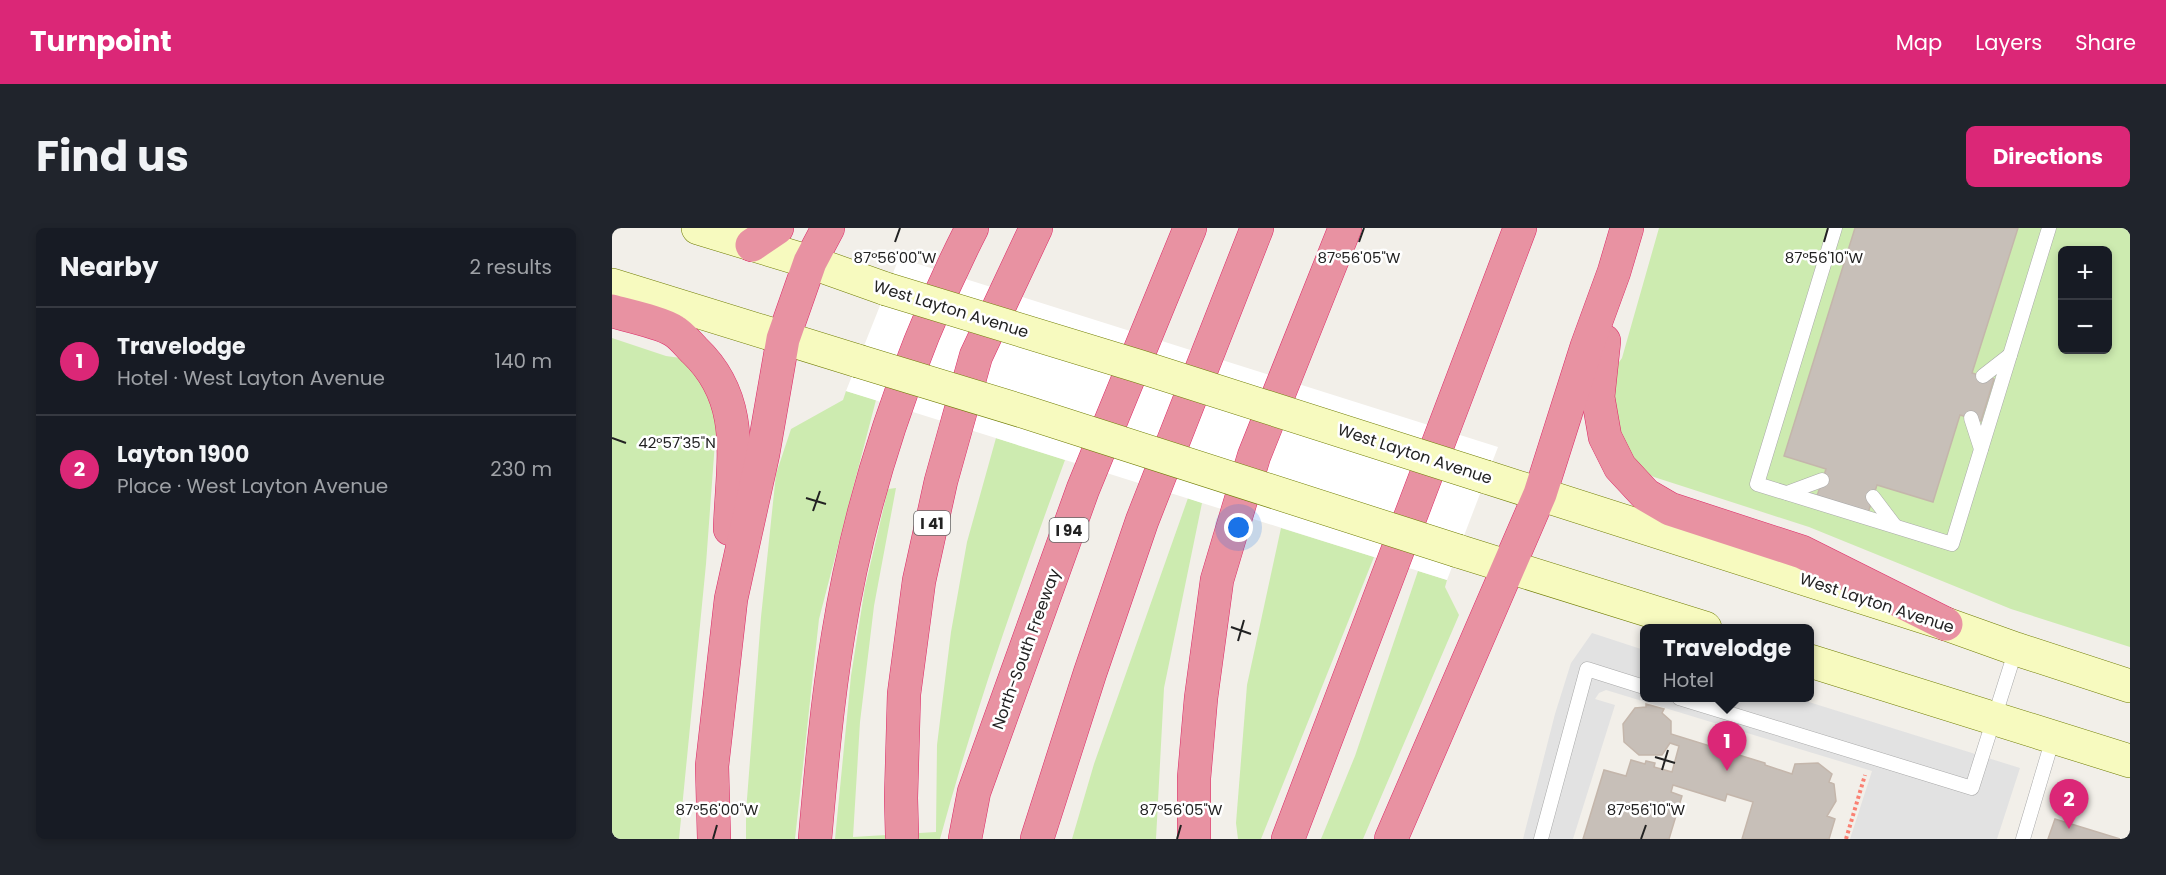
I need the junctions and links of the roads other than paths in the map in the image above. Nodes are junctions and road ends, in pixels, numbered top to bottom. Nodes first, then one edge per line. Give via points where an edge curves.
1 (698, 228) edge
2 (828, 228) edge
3 (972, 228) edge
4 (1036, 228) edge
5 (1190, 228) edge
6 (1257, 228) edge
7 (1345, 228) edge
8 (1520, 228) edge
9 (1627, 228) edge
10 (1835, 228) edge
11 (2049, 228) edge
12 (764, 236) edge
13 (810, 262) junction
14 (1614, 272) junction
15 (612, 285) edge
16 (612, 311) edge
17 (783, 339) junction
18 (2010, 355) junction
19 (1983, 376) dead end
20 (1971, 418) dead end
21 (1981, 449) junction
22 (1822, 480) dead end
23 (1787, 493) junction
24 (1540, 494) junction
25 (1873, 497) dead end
26 (1894, 526) junction
27 (1508, 566) junction
28 (731, 598) junction
29 (1693, 624) edge
30 (1946, 624) junction
31 (2016, 649) junction
32 (1814, 663) edge
33 (1640, 686) edge
34 (2130, 686) edge
35 (1692, 702) edge
36 (1994, 719) junction
37 (2053, 738) junction
38 (2130, 762) edge
39 (902, 835) dead end
40 (714, 839) edge
41 (815, 839) edge
42 (965, 839) edge
43 (1037, 839) edge
44 (1194, 839) edge
45 (1288, 839) edge
46 (1390, 839) edge
47 (1541, 839) edge
48 (2023, 839) edge

1 - 12 main road, West Layton Avenue
2 - 13 highway
3 - 41 highway via 916,350 860,525 838,635
4 - 39 highway, I 41 via 976,356 941,481 919,581 904,694
5 - 42 highway, North-South Freeway / I 94 via 1083,489 974,792
6 - 43 highway via 1142,521
7 - 44 highway via 1254,456 1217,580 1197,744
8 - 45 highway
9 - 14 highway
10 - 23 lane via 1757,484
11 - 18 lane
12 - 13 main road, West Layton Avenue
13 - 17 highway
13 - 24 main road, West Layton Avenue, bridge via 886,290
14 - 24 highway
14 - 30 highway via 1598,397 1605,437 1620,467 1646,495 1670,509 1802,552
15 - 17 main road
16 - 28 highway via 673,330 702,357 720,382 730,410 734,448
17 - 27 main road, bridge
17 - 28 highway via 763,454
18 - 19 lane
18 - 21 lane
20 - 21 lane
21 - 26 lane via 1952,544
22 - 23 lane
23 - 26 lane
24 - 27 highway
24 - 30 main road, West Layton Avenue
25 - 26 lane
27 - 29 main road
27 - 46 highway
28 - 40 highway via 712,766
30 - 31 main road, West Layton Avenue
31 - 34 main road, West Layton Avenue
31 - 36 lane
32 - 36 main road
33 - 47 lane via 1587,669
35 - 36 lane via 1972,788
36 - 37 main road
37 - 38 main road
37 - 48 lane

